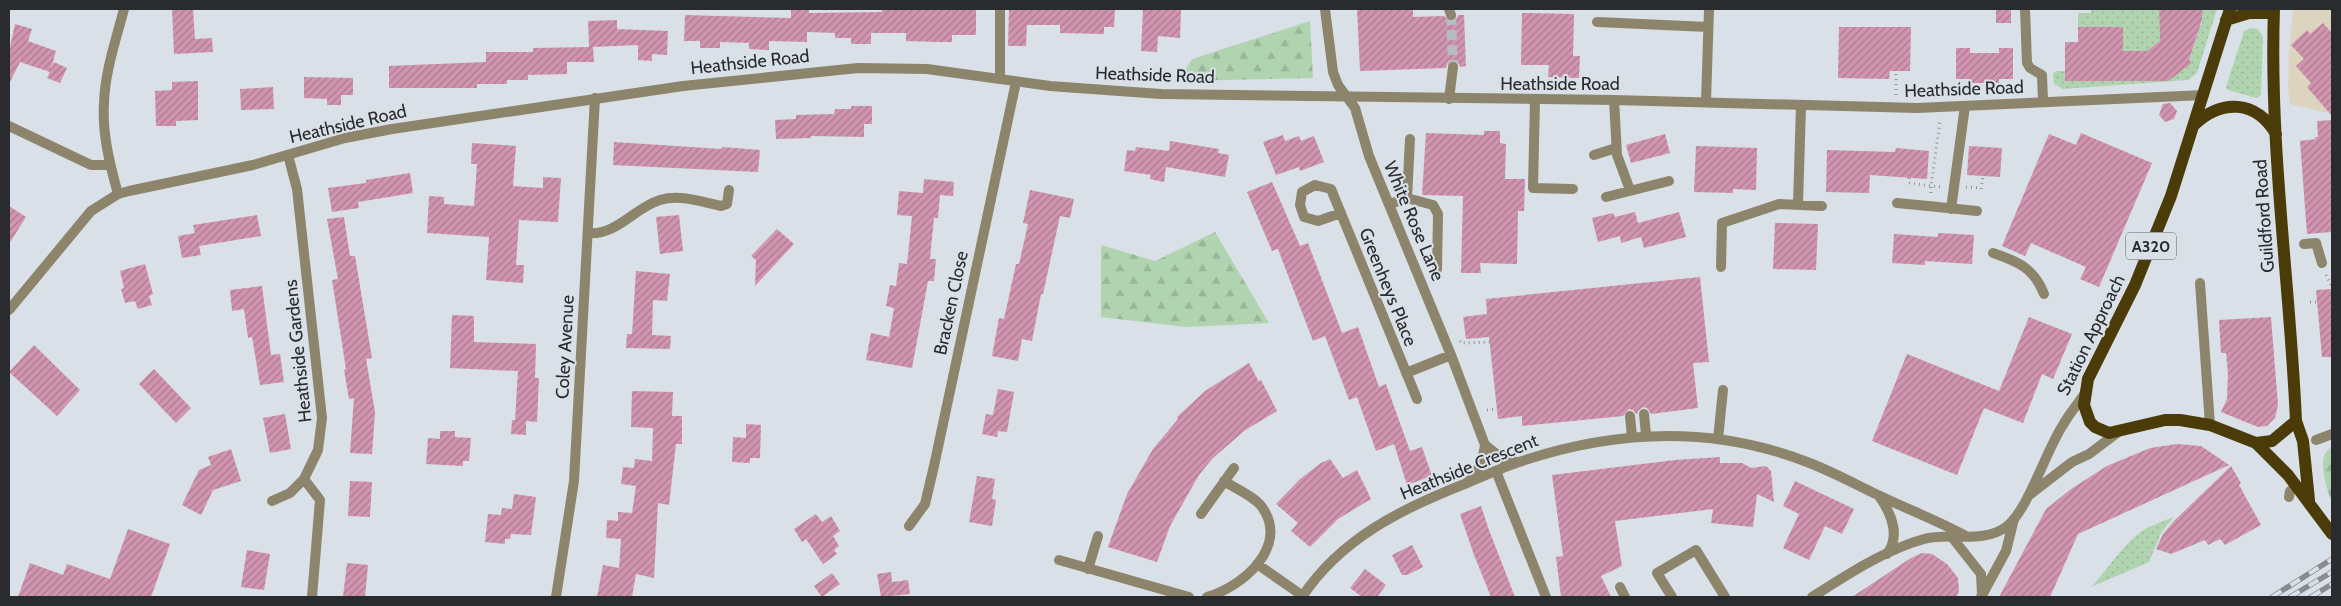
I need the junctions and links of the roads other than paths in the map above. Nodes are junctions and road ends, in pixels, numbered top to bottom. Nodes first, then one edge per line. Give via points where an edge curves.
1 (124, 9) edge
2 (1000, 9) edge
3 (1325, 9) edge
4 (1709, 9) edge
5 (2025, 9) edge
6 (2274, 11) edge
7 (2228, 14) edge
8 (1597, 22) dead end
9 (1708, 27) junction
10 (1452, 67) tunnel mouth
11 (1000, 79) junction
12 (1016, 82) junction
13 (2204, 95) junction
14 (1348, 96) junction
15 (595, 98) junction
16 (1449, 99) junction
17 (1536, 100) junction
18 (1614, 100) junction
19 (2043, 101) junction
20 (1706, 102) junction
21 (1801, 106) junction
22 (1965, 106) junction
23 (2195, 124) junction
24 (9, 126) edge
25 (2276, 134) junction
26 (1410, 139) dead end
27 (1616, 148) junction
28 (288, 155) junction
29 (1594, 155) dead end
30 (110, 165) junction
31 (1669, 181) dead end
32 (1573, 189) dead end
33 (729, 190) dead end
34 (1630, 190) junction
35 (118, 194) junction
36 (1407, 198) junction
37 (1606, 198) dead end
38 (1897, 202) dead end
39 (1390, 204) junction
40 (1798, 204) junction
41 (1822, 206) dead end
42 (1951, 208) junction
43 (1977, 211) dead end
44 (1341, 213) dead end
45 (588, 233) junction
46 (2304, 244) dead end
47 (1993, 252) dead end
48 (2322, 263) dead end
49 (1721, 268) dead end
50 (1437, 269) dead end
51 (2200, 283) dead end
52 (2044, 294) dead end
53 (9, 310) edge
54 (1451, 355) junction
55 (1406, 373) junction
56 (1723, 390) dead end
57 (2085, 394) junction
58 (1417, 399) dead end
59 (1644, 414) dead end
60 (1630, 416) dead end
61 (2296, 421) junction
62 (2210, 425) junction
63 (2117, 433) junction
64 (2332, 434) edge
65 (1646, 435) junction
66 (1632, 437) junction
67 (1718, 439) junction
68 (2316, 440) dead end
69 (2256, 443) junction
70 (1485, 445) junction
71 (1518, 462) junction
72 (1234, 468) dead end
73 (1496, 471) junction
74 (304, 479) junction
75 (1224, 482) junction
76 (1468, 482) junction
77 (1879, 496) junction
78 (2026, 498) junction
79 (2309, 500) junction
80 (272, 501) dead end
81 (1201, 514) dead end
82 (2014, 519) junction
83 (909, 526) dead end
84 (2332, 534) edge
85 (1964, 535) junction
86 (1098, 536) dead end
87 (1952, 536) junction
88 (1887, 554) junction
89 (1058, 560) dead end
90 (1257, 564) junction
91 (1088, 569) junction
92 (1620, 587) dead end
93 (1303, 596) edge
94 (1981, 596) edge
95 (312, 597) edge
96 (556, 597) edge
97 (1189, 597) edge
98 (1207, 597) edge
99 (1546, 597) edge
100 (1625, 597) edge
101 (1672, 597) edge
102 (1725, 597) edge
103 (1812, 597) edge

1 - 30 street via 107,74 104,104
2 - 11 street
3 - 14 street, White Rose Lane via 1334,72 1338,85
4 - 9 street
5 - 19 street via 2026,59 2030,68 2042,75
6 - 7 main road
6 - 25 main road, Guildford Road
7 - 13 main road, Station Approach / A320
8 - 9 street
9 - 20 street
10 - 16 street
11 - 12 street, Heathside Road
11 - 15 street, Heathside Road via 927,69 858,68
12 - 14 street, Heathside Road via 1161,94
12 - 83 street, Bracken Close via 925,504
13 - 19 street, Heathside Road
13 - 23 main road, Station Approach / A320
14 - 16 street, Heathside Road
14 - 39 street, White Rose Lane
15 - 28 street, Heathside Road via 392,129 345,138
15 - 45 street, Coley Avenue
16 - 17 street, Heathside Road
17 - 18 street, Heathside Road
17 - 32 street via 1533,188
18 - 20 street, Heathside Road
18 - 27 street
19 - 22 street, Heathside Road
20 - 21 street, Heathside Road
21 - 22 street, Heathside Road
21 - 40 street
22 - 42 street
23 - 25 main road via 2213,110 2234,106 2258,113
23 - 57 main road, Station Approach / A320 via 2153,243 2088,379
24 - 30 street via 91,165
25 - 61 main road, Guildford Road
26 - 36 street
27 - 29 street
27 - 34 street
28 - 35 street, Heathside Road
28 - 74 street, Heathside Gardens via 297,189 322,418 318,450
30 - 35 street
31 - 34 street
33 - 45 street via 726,204 721,206 686,198 662,200 610,230
34 - 37 street
35 - 53 street, Heathside Road via 91,211
36 - 39 street
36 - 50 street via 1433,205 1438,214
38 - 42 street via 1929,203
39 - 54 street, White Rose Lane
40 - 41 street
40 - 49 street via 1779,204 1722,224
42 - 43 street
44 - 55 street, Greenheys Place
45 - 96 street, Coley Avenue via 574,482
46 - 48 street via 2316,243
47 - 52 street via 2026,267 2037,278
51 - 62 street
54 - 55 street, Greenheys Place
54 - 70 street, White Rose Lane
55 - 58 street, Greenheys Place
56 - 67 street
57 - 63 main road, A320 via 2084,404 2090,422 2101,431
57 - 78 street, Station Approach via 2063,424
59 - 65 street
60 - 66 street
61 - 69 main road via 2272,441
61 - 79 main road, Guildford Road via 2303,441
62 - 63 main road via 2166,420
62 - 69 main road
63 - 78 street, Station Approach via 2072,462
64 - 68 street
65 - 66 street, Heathside Crescent
65 - 67 street, Heathside Crescent
66 - 71 street, Heathside Crescent via 1585,444
67 - 77 street, Heathside Crescent via 1791,456
69 - 79 main road
70 - 71 street via 1505,460
70 - 76 street via 1481,464
71 - 73 street, Heathside Crescent
72 - 75 street
73 - 76 street, Heathside Crescent
73 - 99 street
74 - 80 street via 290,492
74 - 95 street via 320,500
75 - 81 street
75 - 90 street via 1252,498 1265,513 1270,531 1269,548
76 - 93 street, Heathside Crescent via 1369,530 1322,570
77 - 85 street, Heathside Crescent
77 - 88 street via 1894,526 1894,542
78 - 82 street, Station Approach
79 - 84 main road, Guildford Road
82 - 85 street via 1992,534
82 - 94 street, Station Approach via 2006,551
85 - 87 street
86 - 91 street
87 - 88 street via 1924,539
87 - 94 street via 1982,574
88 - 103 street
89 - 91 street
90 - 93 street
90 - 98 street via 1235,585
91 - 97 street
92 - 100 street
101 - 102 street via 1657,573 1696,550

